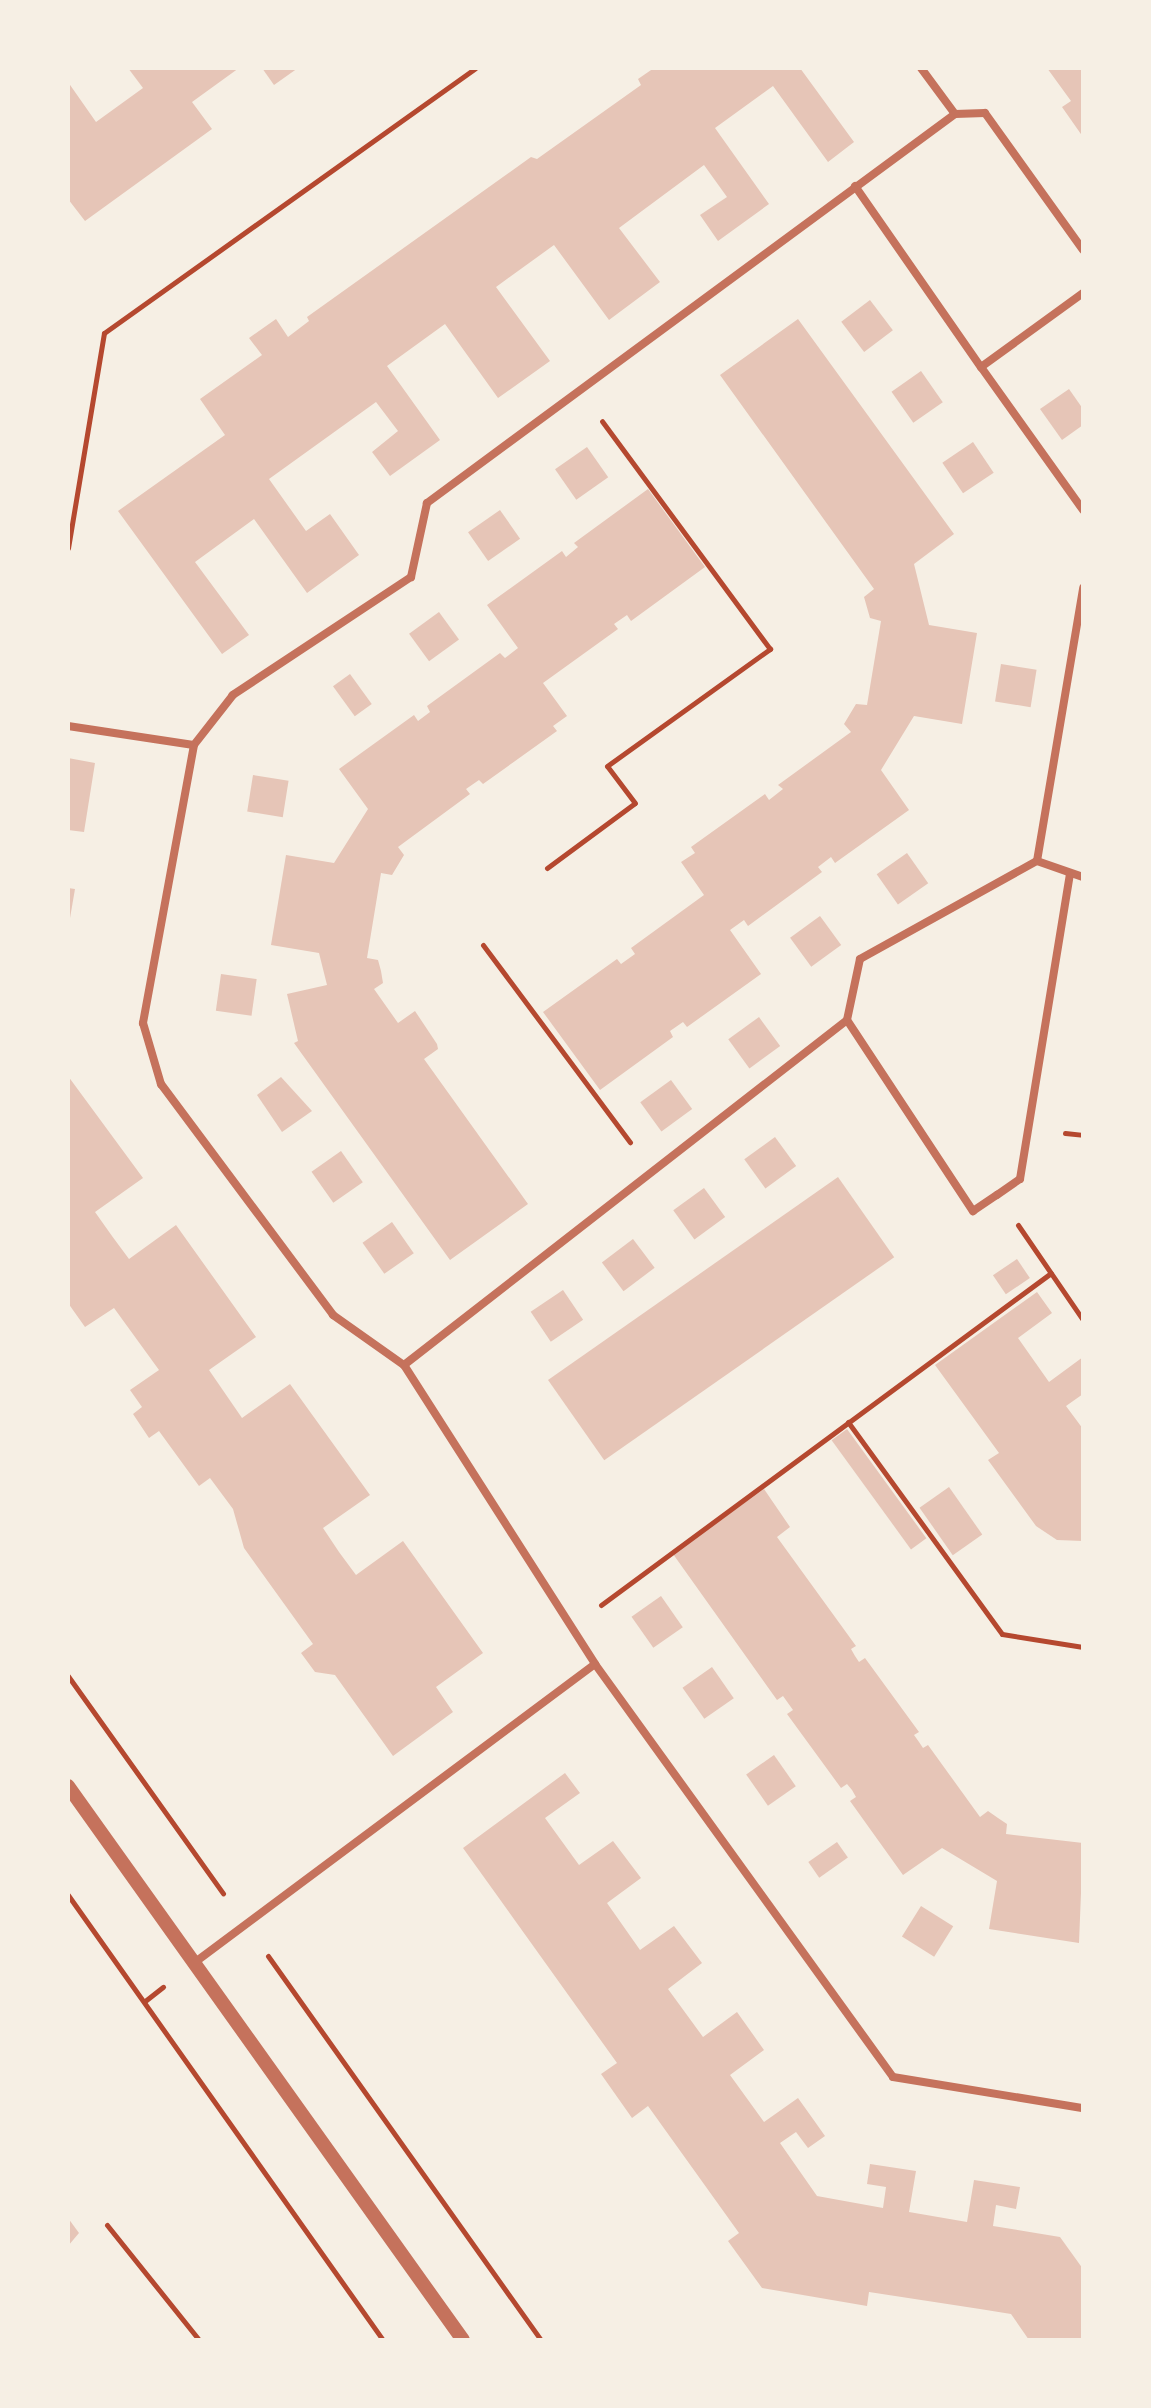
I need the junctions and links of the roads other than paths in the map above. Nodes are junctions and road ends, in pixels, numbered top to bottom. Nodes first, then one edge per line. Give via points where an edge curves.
1 (921, 68) edge
2 (955, 114) junction
3 (855, 186) junction
4 (1083, 250) edge
5 (1083, 293) edge
6 (981, 367) junction
7 (1083, 510) edge
8 (1083, 588) edge
9 (68, 726) edge
10 (194, 745) junction
11 (1037, 861) junction
12 (1070, 875) junction
13 (1083, 877) edge
14 (847, 1020) junction
15 (404, 1365) junction
16 (595, 1664) junction
17 (68, 1786) edge
18 (194, 1963) junction
19 (1083, 2108) edge
20 (463, 2340) edge

1 - 2 street
2 - 3 street
2 - 4 street via 985,113
3 - 6 street
3 - 10 street via 427,503 411,577 233,695
5 - 6 street
6 - 7 street
8 - 11 street
9 - 10 street
10 - 15 street via 143,1023 161,1084 333,1315
11 - 12 street
11 - 14 street via 860,959
12 - 13 street
12 - 14 street via 1020,1179 973,1211
14 - 15 street
15 - 16 street
16 - 18 street
16 - 19 street via 893,2077
17 - 18 street
18 - 20 street

